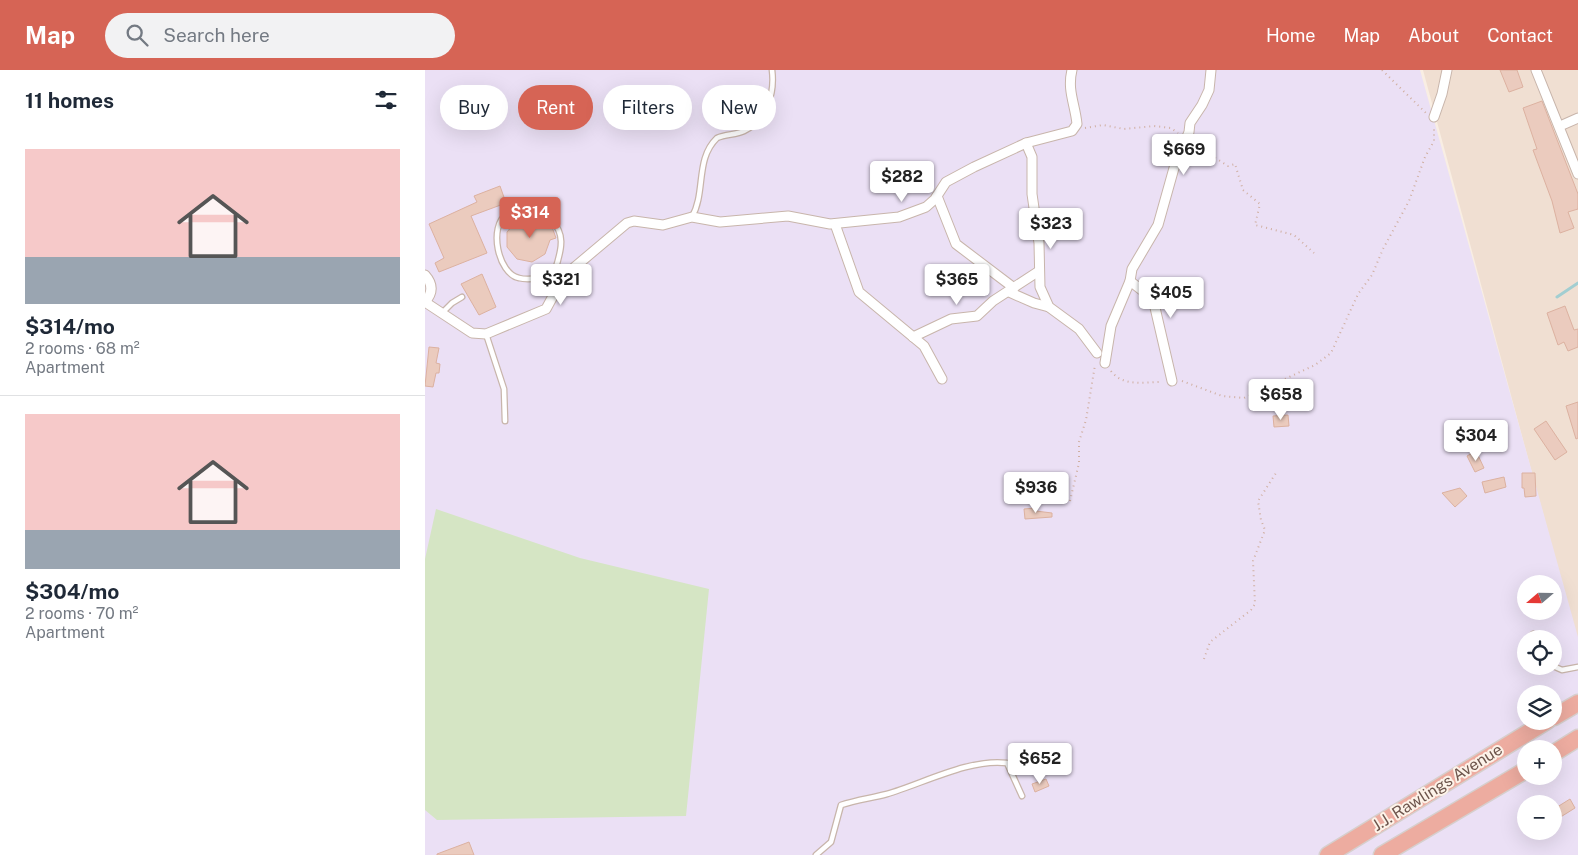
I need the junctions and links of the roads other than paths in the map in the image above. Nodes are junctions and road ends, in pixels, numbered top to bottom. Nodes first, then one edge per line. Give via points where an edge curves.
1 (772, 70) edge
2 (1072, 70) edge
3 (1211, 70) edge
4 (1447, 70) edge
5 (1536, 70) edge
6 (1434, 118) road end
7 (1578, 118) edge
8 (1560, 126) junction
9 (1026, 143) junction
10 (1578, 174) edge
11 (937, 196) junction
12 (692, 216) junction
13 (835, 224) junction
14 (1039, 271) junction
15 (425, 275) edge
16 (557, 280) junction
17 (1130, 281) junction
18 (1012, 290) junction
19 (462, 297) dead end
20 (425, 302) edge
21 (1049, 306) junction
22 (442, 313) junction
23 (486, 334) junction
24 (913, 337) junction
25 (1097, 353) road end
26 (1105, 363) road end
27 (942, 379) dead end
28 (1172, 381) road end
29 (505, 421) dead end
30 (1578, 667) edge
31 (1562, 670) edge
32 (1578, 703) edge
33 (1562, 712) edge
34 (1532, 730) edge
35 (1578, 738) edge
36 (1562, 748) edge
37 (1517, 775) edge
38 (1022, 796) dead end
39 (1412, 836) junction
40 (816, 855) edge
41 (1328, 855) edge
42 (1382, 855) edge
43 (1396, 855) edge

1 - 12 lane via 772,96 756,121 743,131 717,138 705,155 698,206
2 - 9 street via 1069,93 1077,124 1072,131
3 - 17 street via 1209,90 1190,123 1158,225 1132,269
4 - 6 street
5 - 8 street
7 - 8 street
8 - 10 street
9 - 11 street via 951,179
9 - 14 street via 1032,157
11 - 13 street via 926,207 899,217
11 - 18 street via 956,244
12 - 13 street via 720,222 788,216
12 - 16 street via 663,225 627,223
13 - 24 street via 859,292
14 - 18 street
14 - 21 street via 1040,287
15 - 20 street via 431,292
16 - 16 lane via 561,243 559,229 542,211 529,207 507,214 498,223 496,236 499,256 511,275
16 - 23 street via 549,304 541,312
17 - 26 street via 1111,326
17 - 28 street via 1153,299
18 - 21 street via 1034,303
18 - 24 street via 993,300 977,316 951,319
19 - 22 lane
20 - 22 street
21 - 25 street via 1079,329
22 - 23 street via 472,334
23 - 29 lane via 503,389
24 - 27 street via 927,348
30 - 31 lane
32 - 33 highway
34 - 41 highway, J.J. Rawlings Avenue
35 - 36 highway
37 - 39 highway, J.J. Rawlings Avenue
38 - 40 lane via 1007,763 955,770 888,794 841,805 831,842
39 - 42 highway, J.J. Rawlings Avenue
39 - 43 street, J.J. Rawlings Avenue

